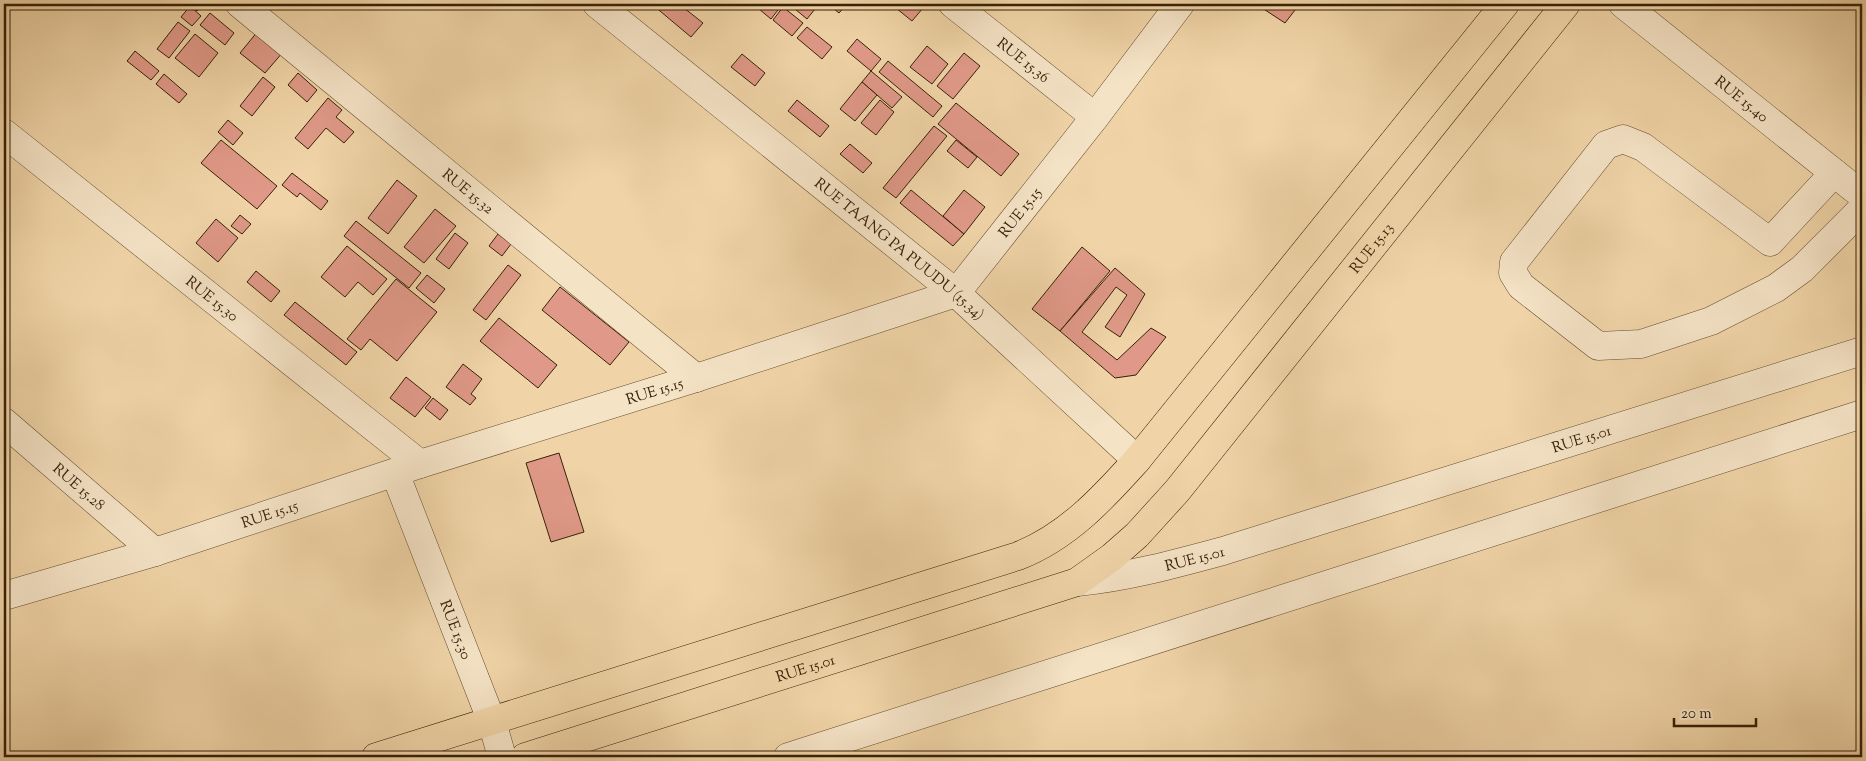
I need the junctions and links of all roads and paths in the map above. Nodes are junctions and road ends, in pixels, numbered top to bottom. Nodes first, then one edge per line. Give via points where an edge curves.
1 (240, 4) edge
2 (596, 4) edge
3 (953, 4) edge
4 (1180, 4) edge
5 (1505, 4) edge
6 (1566, 4) edge
7 (1623, 4) edge
8 (1095, 117) junction
9 (4, 133) edge
10 (1834, 173) junction
11 (1862, 195) edge
12 (1862, 210) edge
13 (1770, 242) junction
14 (1802, 269) junction
15 (956, 293) junction
16 (1862, 351) edge
17 (696, 378) junction
18 (1862, 414) edge
19 (4, 422) edge
20 (1137, 460) junction
21 (420, 464) junction
22 (395, 473) junction
23 (155, 552) junction
24 (1077, 582) junction
25 (4, 596) edge
26 (492, 722) junction
27 (376, 757) edge
28 (502, 757) edge
29 (525, 757) edge
30 (788, 757) edge

1 - 17 street, RUE 15.32
2 - 15 street, RUE TAANG PA PUUDU (15.34)
3 - 8 street, RUE 15.36
4 - 8 street, RUE 15.15
5 - 20 main road
6 - 24 main road, RUE 15.13 via 1177,491 1137,535
7 - 10 street, RUE 15.40
8 - 15 street, RUE 15.15
9 - 21 street, RUE 15.30
10 - 11 street, RUE 15.40
10 - 13 street
12 - 14 street
13 - 14 street
13 - 14 street via 1643,146 1623,139 1606,145 1514,262 1513,273 1521,286 1598,346 1616,346 1642,344 1711,321 1776,288
15 - 17 street, RUE 15.15
15 - 20 street, RUE TAANG PA PUUDU (15.34)
16 - 24 street, RUE 15.01 via 1223,550 1142,572
17 - 21 street, RUE 15.15
18 - 30 street
19 - 23 street, RUE 15.28
20 - 26 main road via 1088,512 1034,550
21 - 22 street, RUE 15.15
22 - 23 street, RUE 15.15
22 - 26 street, RUE 15.30
23 - 25 street, RUE 15.15
24 - 29 main road, RUE 15.01
26 - 27 main road
26 - 28 street, RUE 15.30

